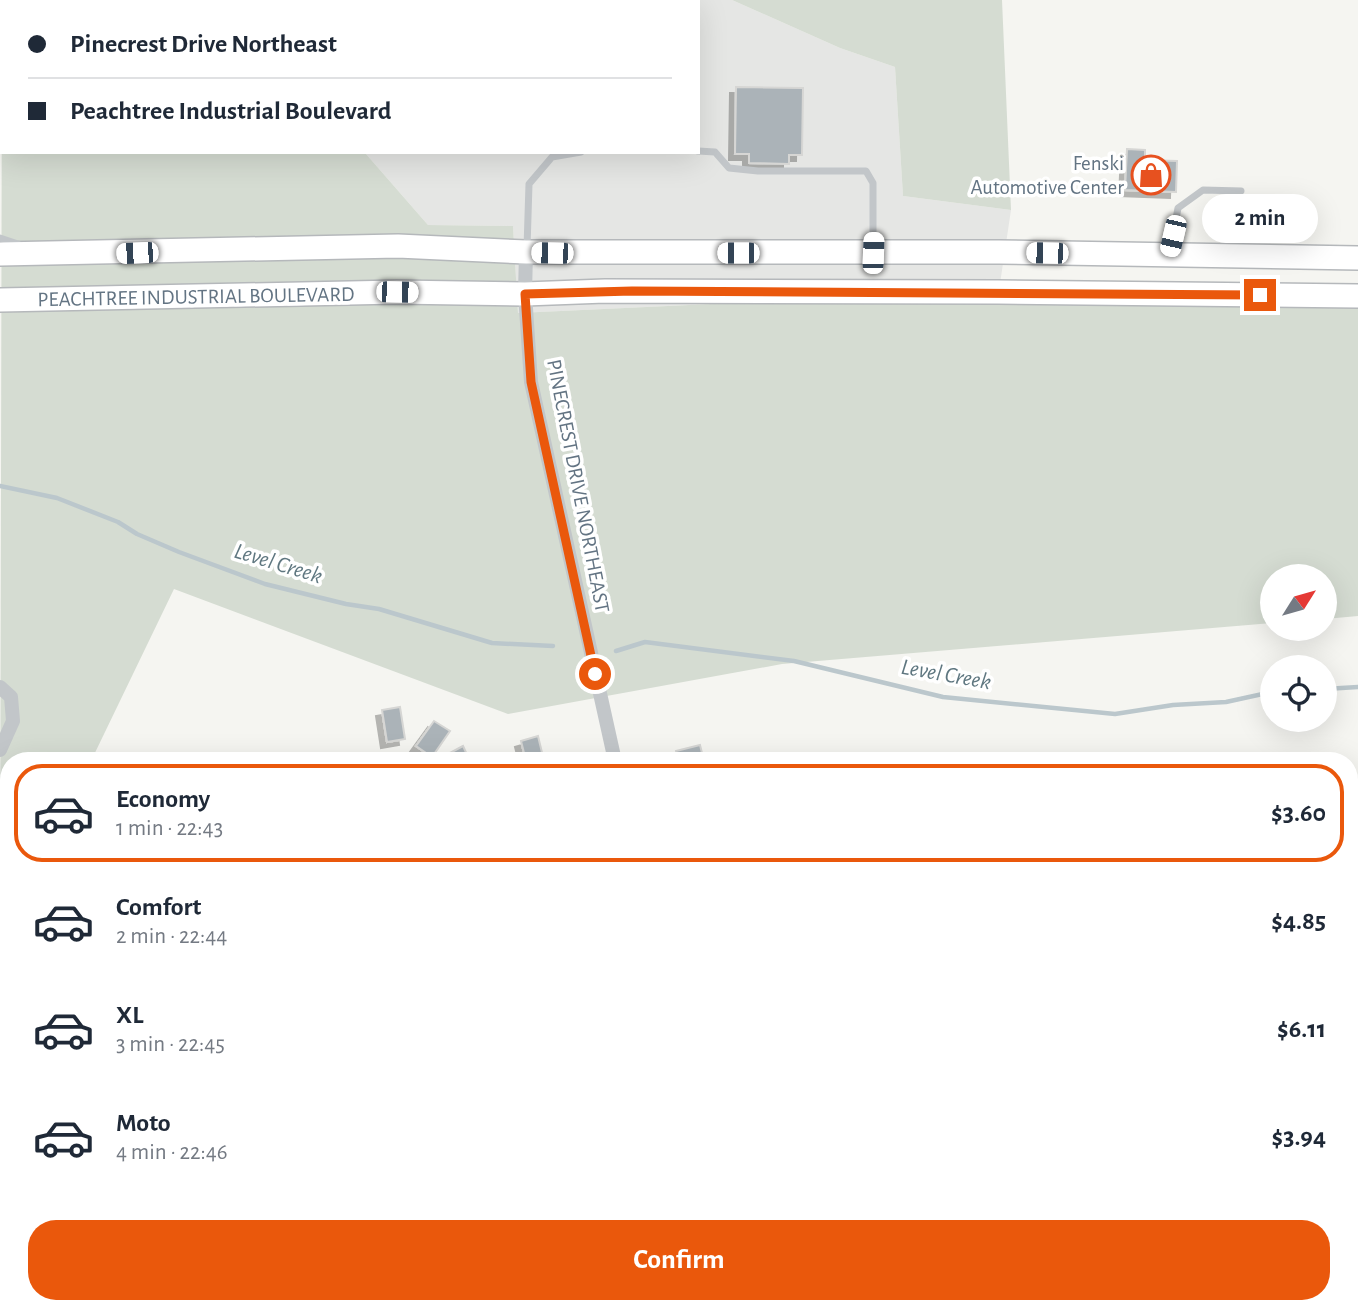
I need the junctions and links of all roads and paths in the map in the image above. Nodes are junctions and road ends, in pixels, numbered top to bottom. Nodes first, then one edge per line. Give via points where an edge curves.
1 (700, 151) edge
2 (569, 154) edge
3 (1241, 191) dead end
4 (0, 238) edge
5 (526, 252) junction
6 (873, 253) junction
7 (0, 254) edge
8 (45, 254) junction
9 (1169, 255) junction
10 (1358, 258) edge
11 (525, 294) junction
12 (1358, 296) edge
13 (0, 300) edge
14 (0, 687) edge
15 (0, 750) edge
16 (613, 752) edge

1 - 6 lane via 715,152 729,168 866,172 873,183
2 - 5 lane via 552,157 529,184
3 - 9 lane via 1203,190 1178,208
4 - 8 lane
5 - 6 highway
5 - 8 highway via 398,246
5 - 11 street, PINECREST DRIVE NORTHEAST
6 - 9 highway
7 - 8 highway
9 - 10 highway
11 - 12 highway, PEACHTREE INDUSTRIAL BOULEVARD
11 - 13 highway, PEACHTREE INDUSTRIAL BOULEVARD
11 - 16 street, PINECREST DRIVE NORTHEAST via 531,382
14 - 15 street via 11,697 13,721

